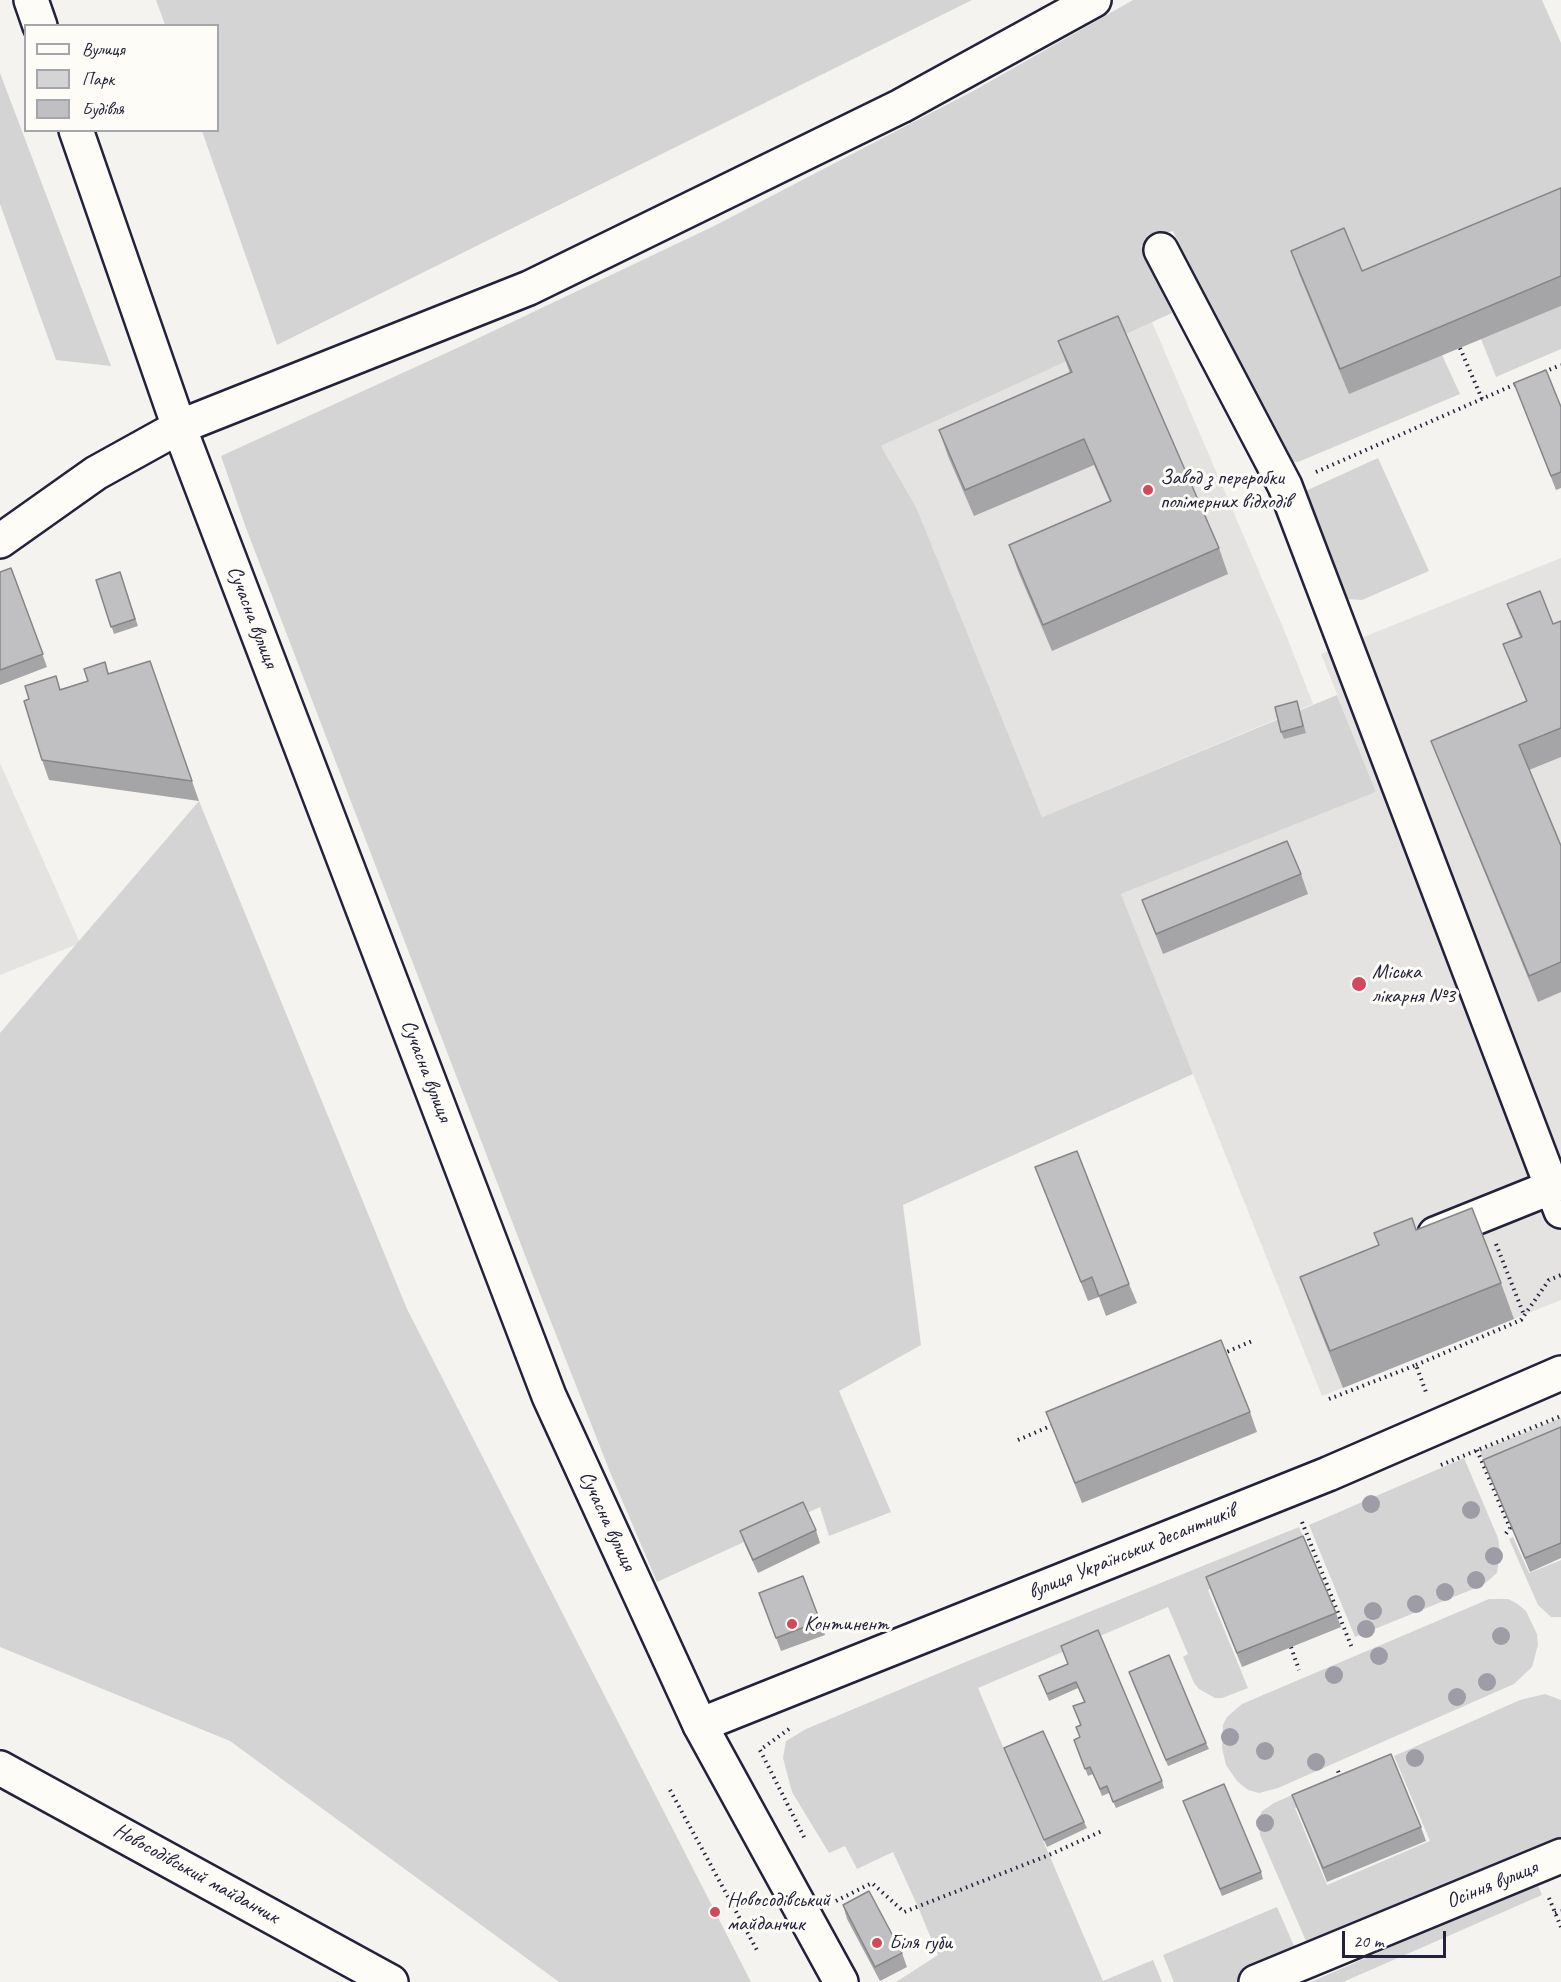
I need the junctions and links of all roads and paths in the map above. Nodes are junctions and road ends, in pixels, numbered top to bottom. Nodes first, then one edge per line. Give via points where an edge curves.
1 (31, 0) edge
2 (1094, 0) edge
3 (39, 24) edge
4 (77, 132) edge
5 (1161, 250) dead end
6 (1460, 348) edge
7 (1561, 365) edge
8 (1541, 373) edge
9 (1521, 382) edge
10 (1482, 399) junction
11 (179, 427) junction
12 (1285, 486) junction
13 (0, 541) edge
14 (1556, 1199) edge
15 (1485, 1214) junction
16 (1409, 1245) edge
17 (1561, 1275) edge
18 (1524, 1316) junction
19 (1252, 1341) dead end
20 (1220, 1354) edge
21 (1416, 1365) junction
22 (1561, 1373) edge
23 (1329, 1400) dead end
24 (1430, 1401) dead end
25 (1061, 1422) edge
26 (1018, 1440) dead end
27 (1476, 1450) dead end
28 (1302, 1522) dead end
29 (1504, 1536) dead end
30 (1291, 1647) edge
31 (1352, 1648) dead end
32 (1299, 1670) dead end
33 (700, 1725) junction
34 (0, 1768) edge
35 (1338, 1771) dead end
36 (1345, 1789) edge
37 (670, 1790) dead end
38 (1102, 1831) dead end
39 (1561, 1856) edge
40 (836, 1901) dead end
41 (1561, 1911) edge
42 (1555, 1913) dead end
43 (758, 1952) dead end
44 (391, 1982) edge
45 (841, 1982) edge
46 (1257, 1982) edge

1 - 3 main road
2 - 11 main road via 901,106 529,288
4 - 11 main road, Сучасна вулиця
5 - 12 main road
6 - 10 path
7 - 8 path
9 - 10 path
10 - 12 path
11 - 13 main road via 96,473
11 - 33 main road, Сучасна вулиця via 549,1396
12 - 14 main road
14 - 15 main road
15 - 16 main road
15 - 18 path
17 - 18 path via 1549,1280
18 - 21 path
19 - 20 path
21 - 23 path
21 - 24 path
22 - 33 main road, вулиця Українських десантників via 1319,1478
25 - 26 path
27 - 29 path via 1507,1521 1509,1528
28 - 31 path
30 - 32 path
33 - 45 main road, Сучасна вулиця
34 - 44 main road, Новосодівський майданчик
35 - 36 path
37 - 43 path
38 - 40 path via 904,1912 872,1883
39 - 46 main road, Осіння вулиця
41 - 42 path

